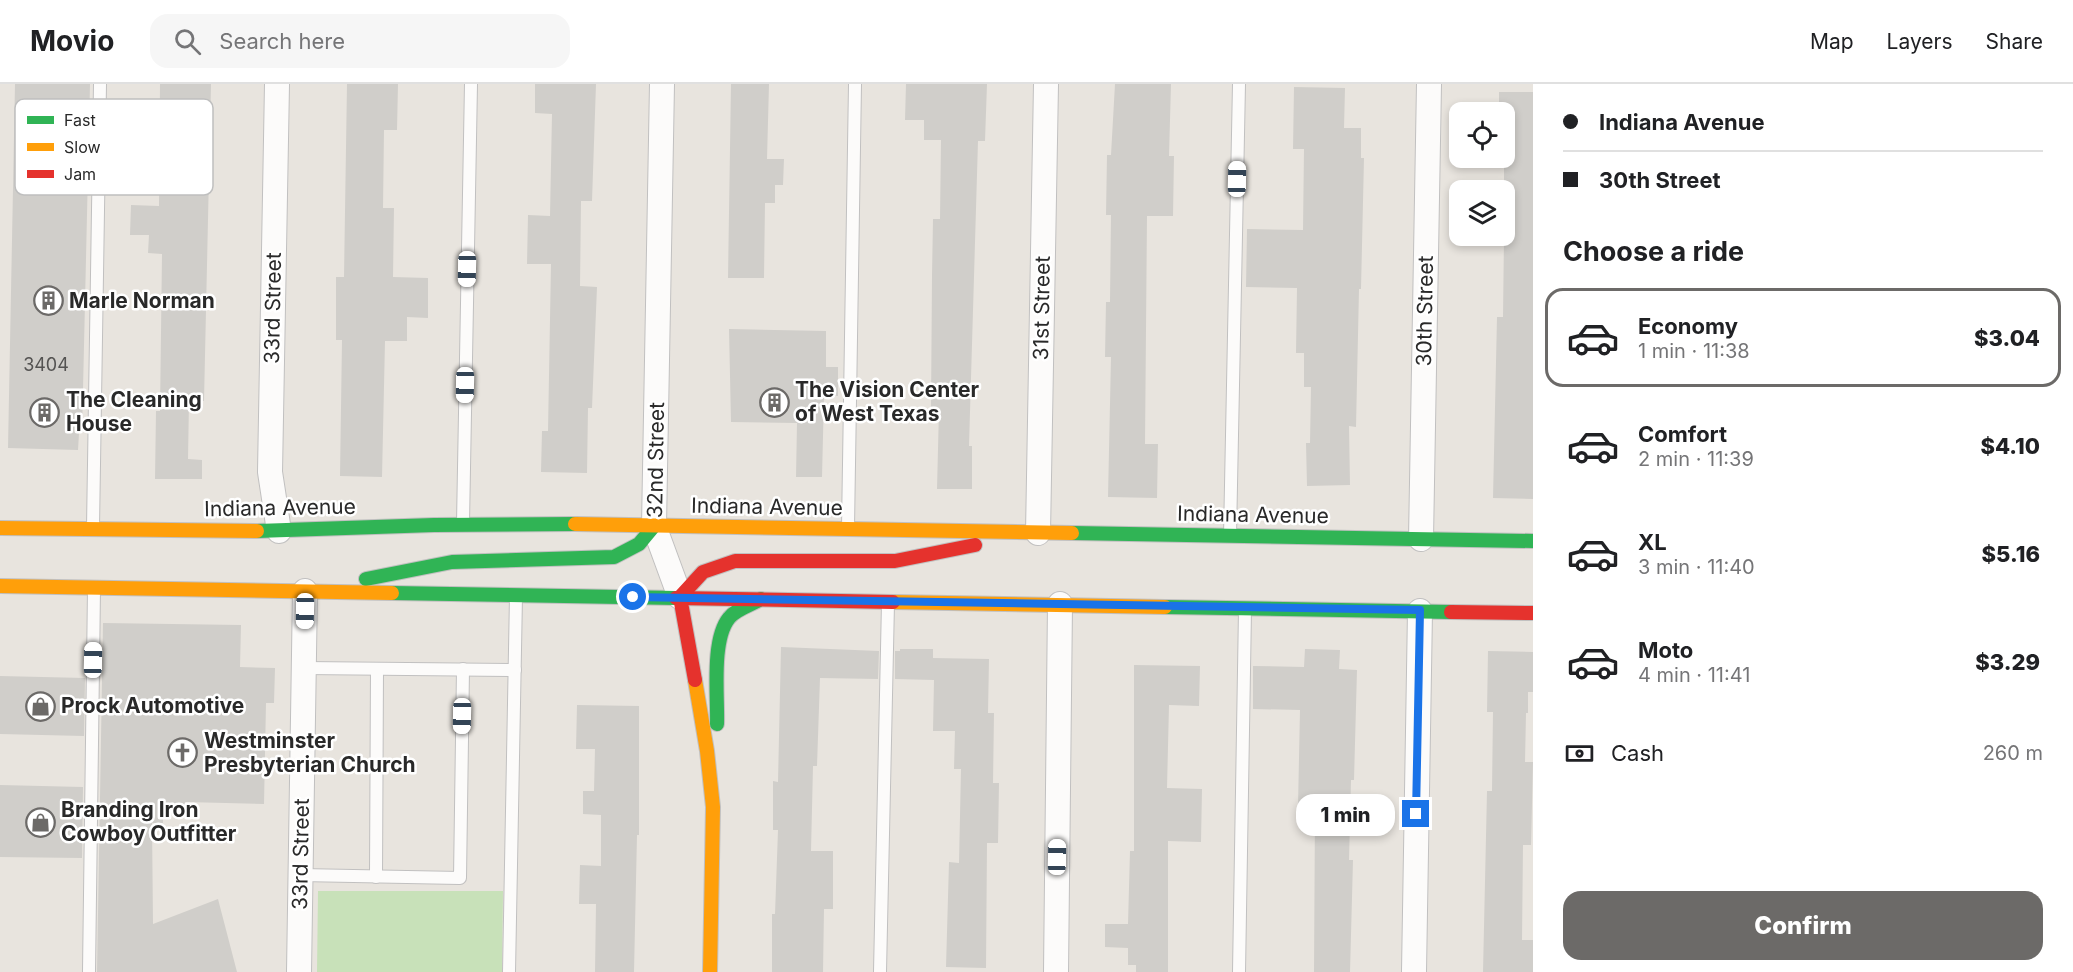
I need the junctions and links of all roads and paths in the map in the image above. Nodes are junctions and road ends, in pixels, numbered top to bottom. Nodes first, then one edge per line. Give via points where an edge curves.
1 (100, 84) edge
2 (276, 84) edge
3 (471, 84) edge
4 (662, 84) edge
5 (855, 84) edge
6 (1046, 84) edge
7 (1239, 84) edge
8 (1429, 84) edge
9 (100, 99) edge
10 (98, 195) edge
11 (463, 524) junction
12 (654, 526) junction
13 (0, 528) edge
14 (93, 529) junction
15 (848, 529) junction
16 (279, 531) junction
17 (1038, 533) junction
18 (1230, 536) junction
19 (1421, 539) junction
20 (1533, 541) edge
21 (0, 586) edge
22 (94, 588) junction
23 (305, 591) junction
24 (516, 595) junction
25 (680, 597) junction
26 (761, 599) junction
27 (888, 602) junction
28 (1060, 604) junction
29 (1245, 608) junction
30 (1420, 610) junction
31 (1533, 612) edge
32 (304, 668) junction
33 (378, 669) junction
34 (463, 669) junction
35 (515, 669) junction
36 (712, 807) junction
37 (300, 875) junction
38 (376, 877) junction
39 (89, 972) edge
40 (298, 972) edge
41 (509, 972) edge
42 (710, 972) edge
43 (880, 972) edge
44 (1056, 972) edge
45 (1239, 972) edge
46 (1414, 972) edge

1 - 9 lane
2 - 16 street, 33rd Street via 270,472
3 - 11 lane
4 - 12 street, 32nd Street
5 - 15 lane
6 - 17 street, 31st Street
7 - 18 lane
8 - 19 street, 30th Street
10 - 14 lane
11 - 12 main road, Indiana Avenue
11 - 16 main road, Indiana Avenue
12 - 15 main road, Indiana Avenue
12 - 23 main road via 639,544 614,557 452,562
12 - 25 street, 32nd Street
13 - 14 main road, Indiana Avenue
14 - 16 main road, Indiana Avenue
15 - 17 main road, Indiana Avenue
17 - 18 main road, Indiana Avenue
17 - 25 main road via 896,561 735,561 701,572
18 - 19 main road, Indiana Avenue
19 - 20 main road, Indiana Avenue
21 - 22 main road
22 - 23 main road
22 - 39 lane
23 - 24 main road
23 - 32 street, 33rd Street
24 - 25 main road
24 - 35 lane
25 - 26 main road
25 - 36 main road, 32nd Street via 707,751
26 - 27 main road
26 - 36 main road via 729,619 721,635
27 - 28 main road
27 - 43 lane
28 - 29 main road
28 - 44 street
29 - 30 main road
29 - 45 lane
30 - 31 main road
30 - 46 street
32 - 33 lane
32 - 37 street, 33rd Street
33 - 34 lane
33 - 38 lane
34 - 35 lane
34 - 38 lane via 460,878
35 - 41 lane
36 - 42 main road, 32nd Street
37 - 38 lane
37 - 40 street, 33rd Street

